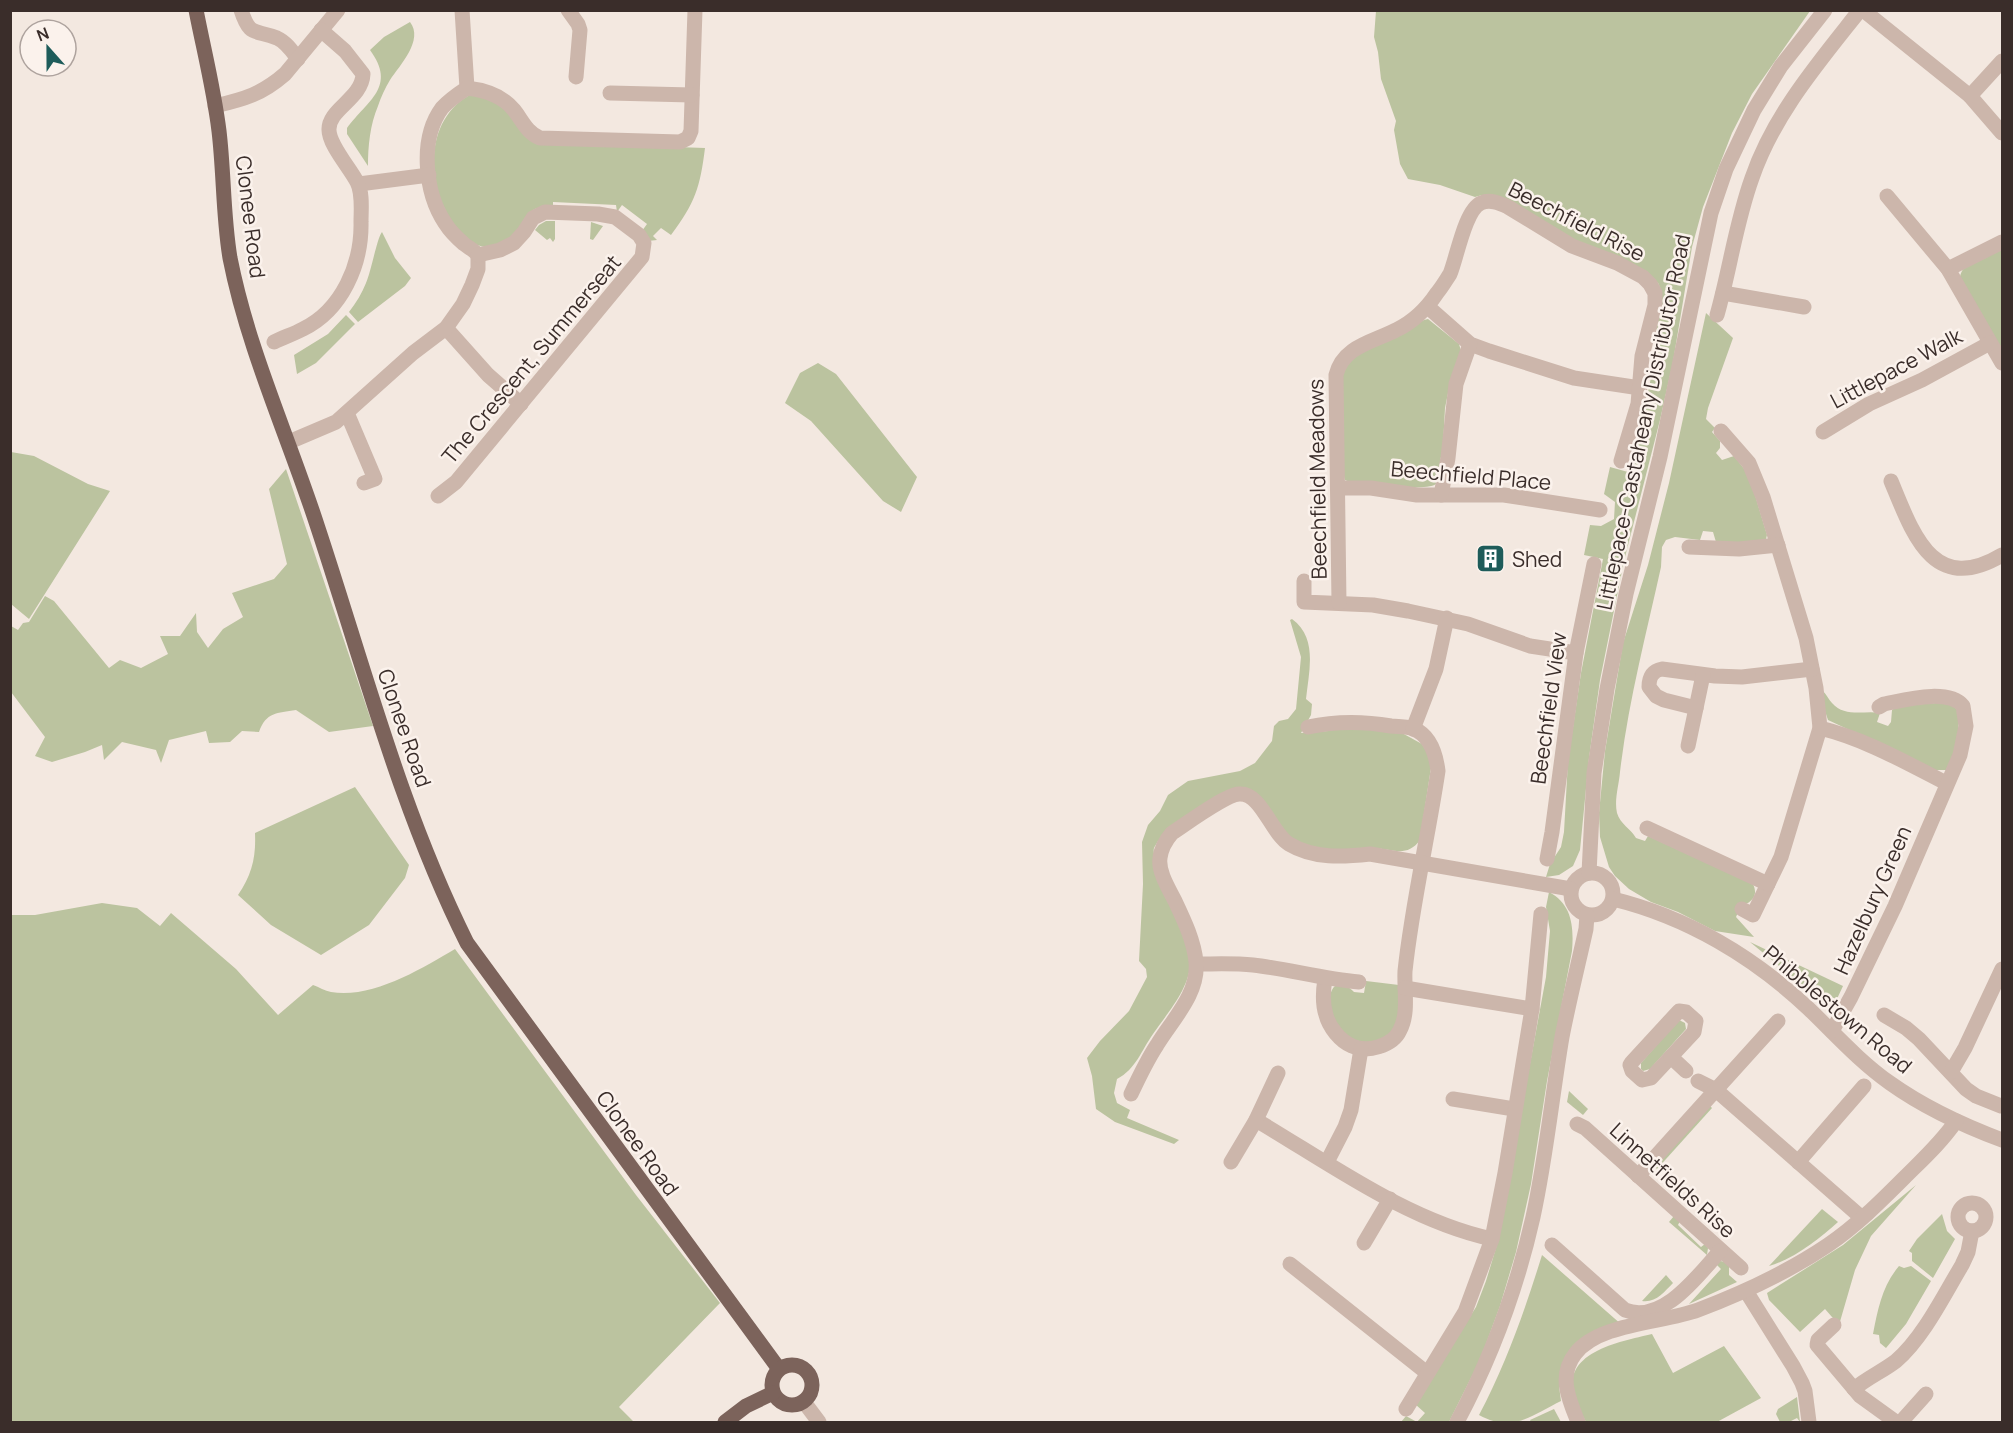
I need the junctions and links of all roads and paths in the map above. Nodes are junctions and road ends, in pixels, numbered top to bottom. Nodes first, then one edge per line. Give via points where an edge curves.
1 (196, 10) edge
2 (241, 10) edge
3 (338, 10) edge
4 (462, 10) edge
5 (568, 10) edge
6 (695, 10) edge
7 (1825, 10) edge
8 (1862, 10) edge
9 (321, 30) junction
10 (298, 59) junction
11 (2002, 61) edge
12 (576, 77) dead end
13 (467, 88) junction
14 (610, 93) dead end
15 (692, 95) junction
16 (1970, 96) junction
17 (215, 106) junction
18 (2002, 133) edge
19 (429, 175) junction
20 (359, 184) junction
21 (1887, 196) dead end
22 (1480, 203) joint
23 (2002, 242) edge
24 (478, 255) junction
25 (1948, 269) junction
26 (1723, 293) junction
27 (1428, 307) junction
28 (1804, 307) dead end
29 (1717, 315) dead end
30 (446, 328) junction
31 (274, 342) dead end
32 (1990, 343) junction
33 (1470, 344) junction
34 (2002, 363) edge
35 (1640, 388) junction
36 (521, 404) junction
37 (347, 413) junction
38 (1720, 431) dead end
39 (1823, 432) dead end
40 (288, 442) junction
41 (1621, 461) dead end
42 (1891, 481) dead end
43 (364, 483) dead end
44 (1338, 488) junction
45 (1441, 495) junction
46 (438, 496) dead end
47 (1600, 510) dead end
48 (1778, 545) junction
49 (1689, 547) dead end
50 (2002, 555) edge
51 (1594, 564) dead end
52 (1304, 581) dead end
53 (1340, 603) junction
54 (1447, 618) junction
55 (1576, 653) junction
56 (1812, 669) junction
57 (1703, 675) junction
58 (1879, 707) dead end
59 (1696, 708) junction
60 (1317, 722) dead end
61 (1820, 728) junction
62 (1413, 729) junction
63 (1688, 746) dead end
64 (1946, 783) junction
65 (1647, 828) dead end
66 (1547, 859) dead end
67 (1421, 863) junction
68 (1589, 873) junction
69 (1767, 884) junction
70 (1571, 889) junction
71 (1613, 899) junction
72 (1742, 909) dead end
73 (1541, 914) dead end
74 (1587, 915) junction
75 (1197, 964) junction
76 (2002, 973) edge
77 (1325, 979) junction
78 (1359, 982) dead end
79 (1405, 988) junction
80 (1532, 1009) junction
81 (1884, 1015) dead end
82 (1778, 1021) dead end
83 (1832, 1031) junction
84 (1361, 1049) junction
85 (1671, 1057) junction
86 (1951, 1072) junction
87 (1278, 1073) dead end
88 (1864, 1086) dead end
89 (1716, 1090) junction
90 (1131, 1094) dead end
91 (1453, 1099) dead end
92 (2001, 1106) dead end
93 (1514, 1109) junction
94 (1256, 1120) junction
95 (1956, 1121) junction
96 (1576, 1124) dead end
97 (2002, 1140) edge
98 (1231, 1162) dead end
99 (1327, 1162) junction
100 (1798, 1162) junction
101 (1638, 1176) junction
102 (1389, 1199) junction
103 (1862, 1218) junction
104 (1972, 1232) dead end
105 (1492, 1239) junction
106 (1364, 1243) dead end
107 (1552, 1245) dead end
108 (1720, 1251) junction
109 (1290, 1264) dead end
110 (1741, 1268) dead end
111 (1746, 1291) junction
112 (1834, 1325) dead end
113 (779, 1369) junction
114 (1427, 1373) junction
115 (1854, 1389) junction
116 (773, 1393) junction
117 (1926, 1394) dead end
118 (804, 1402) junction
119 (1406, 1409) dead end
120 (725, 1422) edge
121 (819, 1422) edge
122 (1457, 1422) edge
123 (1578, 1422) edge
124 (1809, 1422) edge
125 (1896, 1422) edge
126 (1901, 1422) edge

1 - 17 main road, Clonee Road
2 - 10 street via 248,28 278,38
3 - 9 street
4 - 13 street
5 - 12 street via 580,30
6 - 15 street
7 - 68 street, Littlepace-Castaheany Distributor Road via 1781,66 1754,110 1726,169 1711,213 1607,689 1594,773
8 - 16 street
8 - 26 street via 1809,74 1767,141 1741,210
9 - 10 street
9 - 20 street via 363,74 359,90 331,120 328,129
10 - 17 street via 258,94
11 - 16 street
13 - 15 street via 507,102 530,132 540,138 680,142 691,131
13 - 19 street via 449,101 432,128
14 - 15 street
16 - 18 street
17 - 40 main road, Clonee Road via 231,258 244,313
19 - 20 street
19 - 24 street via 445,222
20 - 31 street via 360,242 349,282 335,303 313,323
21 - 25 street
22 - 27 street, Beechfield Meadows via 1469,218 1449,274
22 - 35 street, Beechfield Rise via 1497,202 1508,207 1572,246 1617,263 1650,284 1655,304 1645,339
23 - 25 street
24 - 30 street via 472,285
24 - 36 street, The Crescent, Summerseat via 514,243 532,218 545,212 611,216 639,235 644,243 642,257
25 - 32 street
26 - 28 street
26 - 29 street
27 - 33 street
27 - 44 street, Beechfield Meadows via 1396,330 1349,352 1339,363
30 - 36 street via 488,375
30 - 37 street
32 - 34 street
32 - 39 street, Littlepace Walk via 1869,404
33 - 35 street via 1574,378
33 - 45 street via 1456,384
35 - 41 street, Beechfield Rise
36 - 46 street, The Crescent, Summerseat via 456,482
37 - 40 street via 336,422
37 - 43 street via 375,479
38 - 48 street via 1753,471
40 - 113 main road, Clonee Road via 402,784 447,905 467,943
42 - 50 street via 1916,538 1937,560 1969,569
44 - 45 street, Beechfield Place
44 - 53 street, Beechfield Meadows
45 - 47 street, Beechfield Place via 1504,495
48 - 49 street via 1739,549
48 - 56 street
51 - 55 street, Beechfield View
52 - 53 street via 1304,602
53 - 54 street
54 - 55 street via 1530,646
54 - 62 street via 1436,669
55 - 66 street, Beechfield View
56 - 57 street via 1742,677
56 - 61 street
57 - 59 street
57 - 59 street via 1662,669 1656,670 1650,679 1649,687 1656,696
58 - 64 street, Hazelbury Green via 1925,697 1954,698 1960,702 1965,712 1965,734
59 - 63 street
60 - 62 street via 1370,722
61 - 64 street via 1849,735
61 - 69 street via 1781,857
62 - 67 street via 1431,745 1438,771
64 - 83 street, Hazelbury Green via 1895,906
65 - 69 street
67 - 70 street
67 - 75 street via 1370,854 1318,855 1297,848 1278,834 1251,796 1227,798 1172,833 1159,860
67 - 79 street
68 - 70 street via 1578,878
68 - 71 street via 1608,879
69 - 72 street via 1753,915
70 - 74 street via 1576,908
71 - 74 street via 1601,914
71 - 83 street, Phibblestown Road via 1665,915 1724,944 1759,967
73 - 80 street
74 - 122 street via 1526,1246 1493,1346
75 - 77 street via 1255,965
75 - 90 street via 1187,1000 1157,1044
76 - 86 street
77 - 78 street
77 - 84 street via 1326,1017 1341,1039
79 - 80 street
79 - 84 street via 1400,1032 1382,1046
80 - 93 street
81 - 86 street via 1919,1039
82 - 89 street
83 - 95 street, Phibblestown Road via 1887,1081 1924,1106
84 - 99 street via 1351,1110
85 - 85 street via 1649,1080 1642,1080 1630,1068 1675,1014 1686,1012 1696,1021 1695,1028
85 - 89 street
86 - 92 street via 1971,1093
87 - 94 street
88 - 100 street
89 - 100 street
89 - 101 street
91 - 93 street
93 - 105 street
94 - 98 street
94 - 99 street
95 - 97 street, Phibblestown Road
95 - 103 street
96 - 101 street, Linnetfields Rise
99 - 102 street
100 - 103 street
101 - 108 street, Linnetfields Rise
102 - 105 street via 1449,1227
102 - 106 street
103 - 111 street via 1827,1245
104 - 115 street via 1962,1265 1911,1345 1896,1361
105 - 114 street via 1465,1312
107 - 108 street via 1625,1310 1636,1312 1672,1302
108 - 110 street, Linnetfields Rise
109 - 114 street
111 - 123 street via 1696,1311 1608,1332 1575,1353 1565,1386
111 - 124 street via 1802,1383
112 - 115 street via 1816,1345
113 - 116 main road via 773,1379
113 - 118 main road via 790,1365 806,1371 812,1387
114 - 119 street
115 - 125 street
116 - 118 main road via 788,1405
116 - 120 main road
117 - 126 street
118 - 121 street

